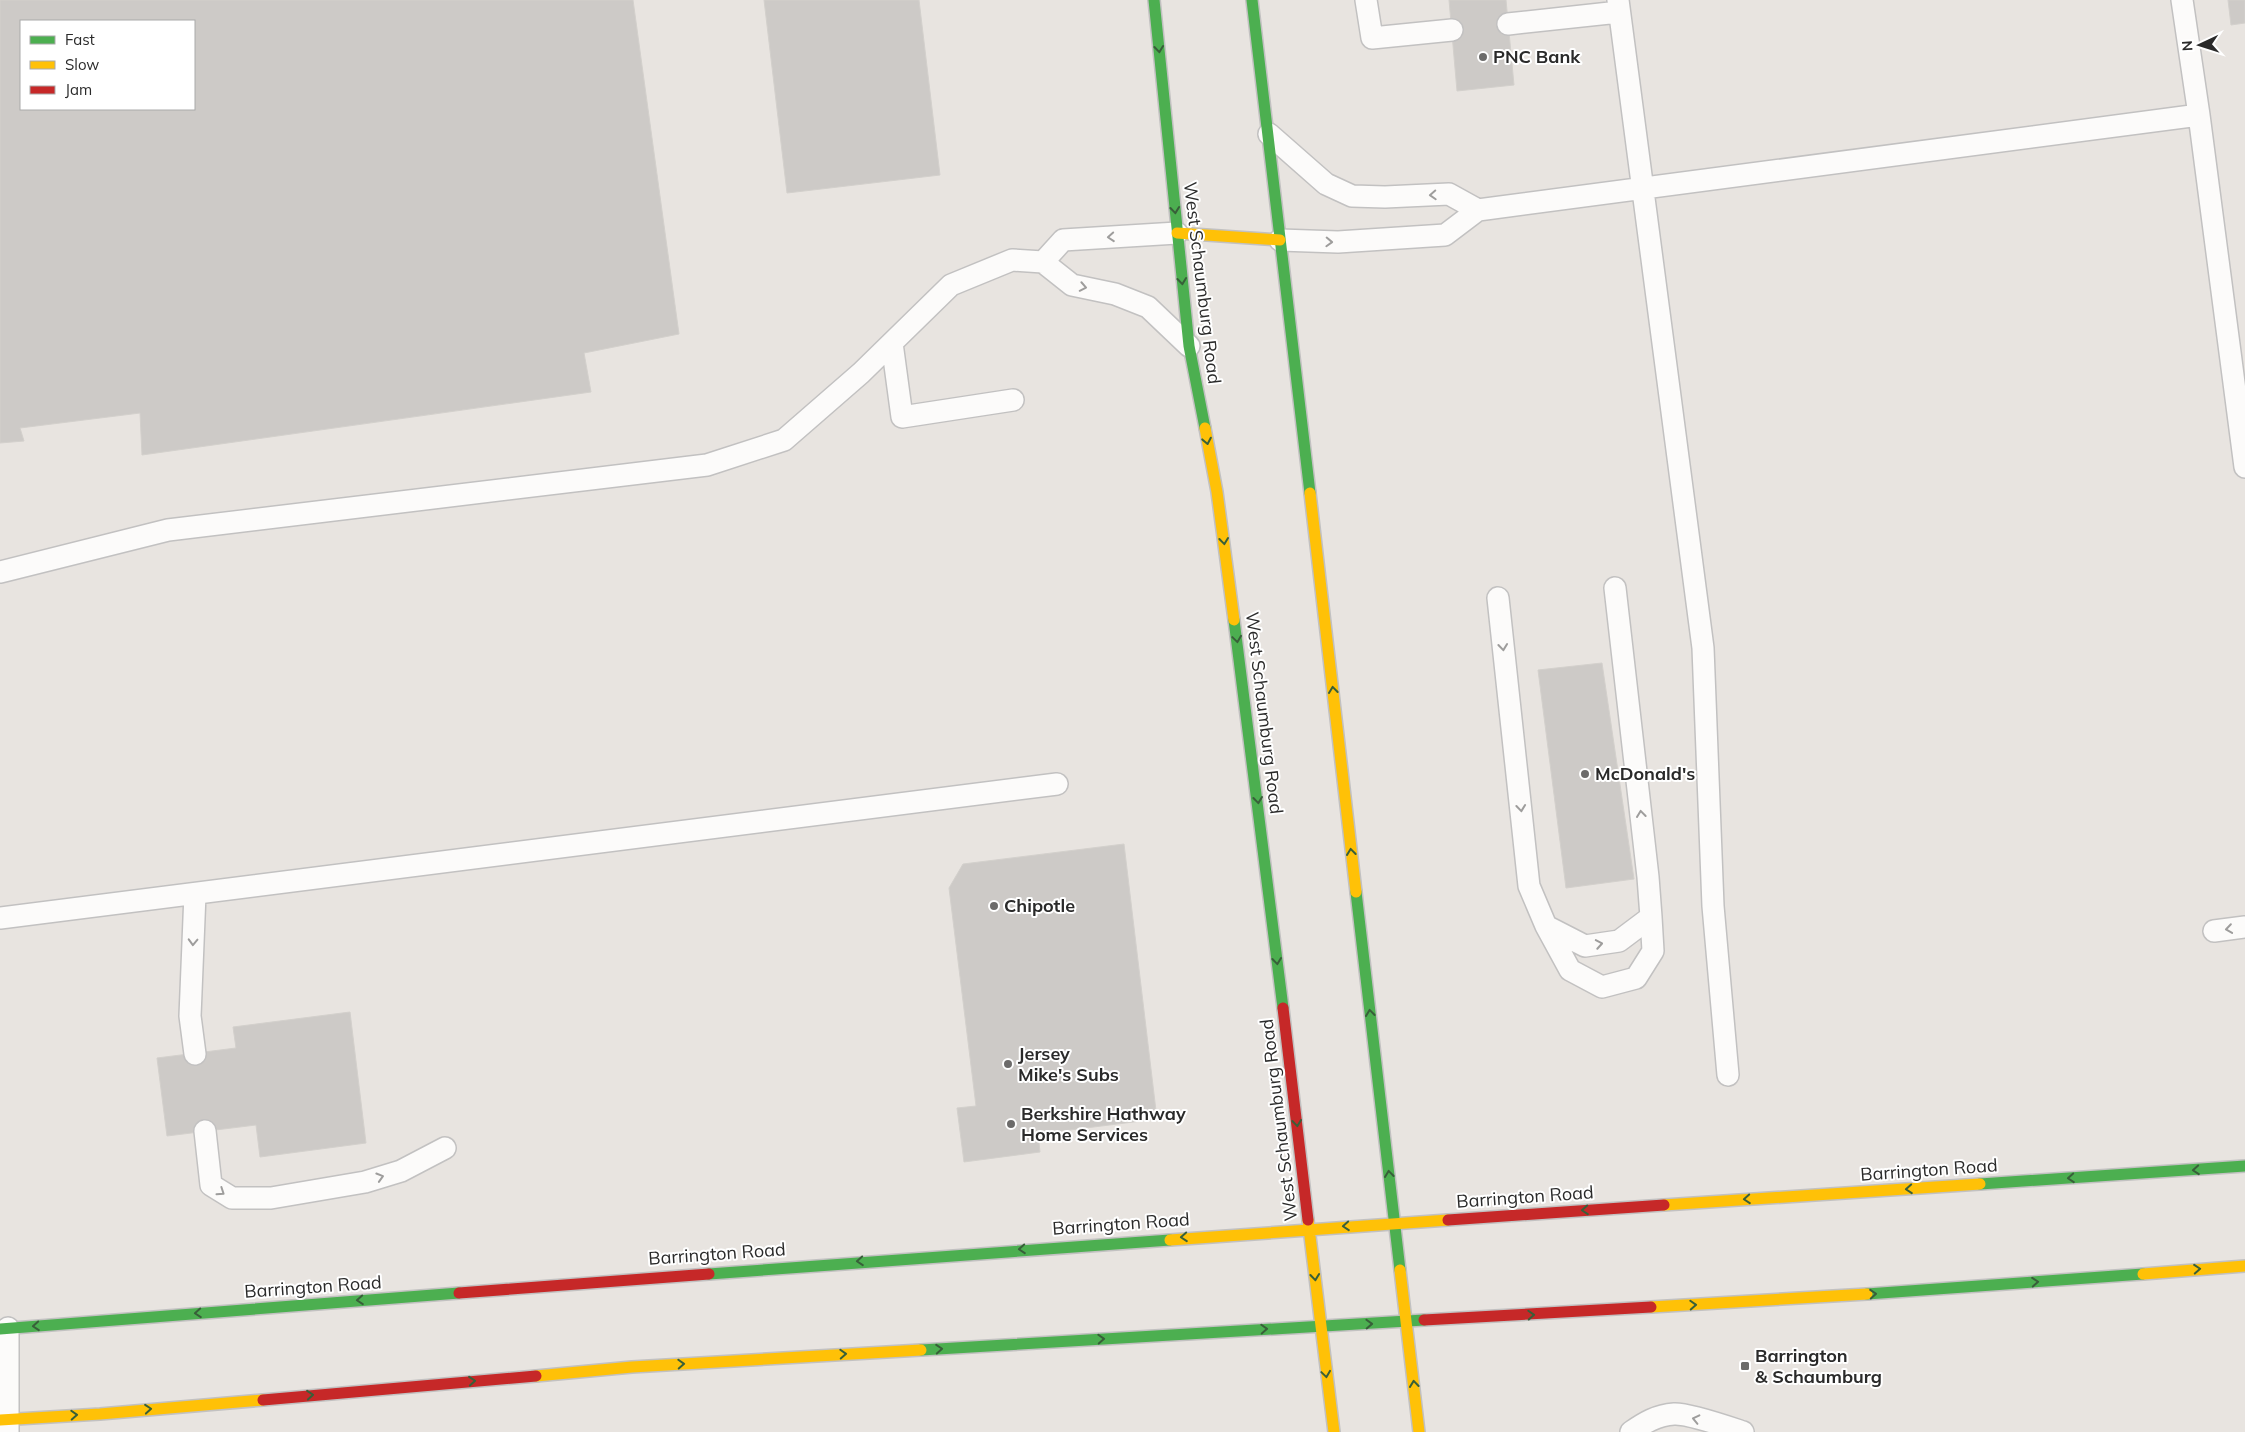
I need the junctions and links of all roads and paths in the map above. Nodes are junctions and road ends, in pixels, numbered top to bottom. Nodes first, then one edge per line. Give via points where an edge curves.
1 (1154, 0) edge
2 (1252, 0) edge
3 (1366, 0) edge
4 (2182, 0) edge
5 (1619, 6) edge
6 (1508, 24) dead end
7 (1452, 30) dead end
8 (2199, 115) junction
9 (1269, 134) junction
10 (1644, 189) junction
11 (1478, 210) junction
12 (1177, 232) junction
13 (1280, 240) junction
14 (1043, 262) junction
15 (892, 343) junction
16 (1189, 346) junction
17 (1012, 400) dead end
18 (2245, 467) edge
19 (0, 572) edge
20 (1615, 588) dead end
21 (1498, 598) dead end
22 (1057, 784) dead end
23 (195, 894) junction
24 (1651, 917) junction
25 (0, 918) edge
26 (1546, 926) junction
27 (2245, 927) edge
28 (2214, 931) dead end
29 (195, 1054) dead end
30 (1728, 1075) dead end
31 (205, 1131) dead end
32 (445, 1148) dead end
33 (2245, 1166) edge
34 (1394, 1223) junction
35 (1310, 1228) junction
36 (2242, 1267) edge
37 (1407, 1322) junction
38 (1320, 1326) junction
39 (4, 1328) edge
40 (97, 1423) edge
41 (5, 1424) edge
42 (1334, 1432) edge
43 (1419, 1432) edge
44 (1631, 1432) edge
45 (1742, 1432) edge

1 -> 12 main road, West Schaumburg Road
2 - 9 main road
3 - 7 lane via 1372,38
4 - 8 lane
5 - 6 lane
5 - 10 lane
8 - 10 lane
8 - 18 lane
11 -> 9 lane via 1449,194 1352,196 1326,184
9 - 13 main road
10 - 11 lane
10 - 30 lane via 1703,648 1713,906
13 -> 11 lane via 1338,242 1445,235
12 - 13 main road
12 -> 14 lane via 1063,240
12 -> 16 main road, West Schaumburg Road
34 -> 13 main road
14 - 15 lane via 1012,260 950,285
14 -> 16 lane via 1072,285 1115,294 1148,307
15 - 17 lane via 902,417
15 - 19 lane via 784,440 707,465 168,530
16 -> 35 main road, West Schaumburg Road via 1217,492
24 -> 20 lane
21 -> 26 lane via 1529,886
22 - 23 lane
23 - 25 lane
23 -> 29 lane via 190,1016
26 -> 24 lane via 1585,946 1619,940
24 - 26 lane via 1653,951 1636,978 1602,987 1570,970
27 -> 28 lane
31 -> 32 lane via 211,1185 232,1198 270,1198 365,1182 401,1171
33 -> 34 main road, Barrington Road
34 -> 35 main road, Barrington Road
34 - 37 main road
35 -> 38 main road, West Schaumburg Road
35 -> 39 main road, Barrington Road via 699,1272
37 -> 36 main road via 1824,1298
38 -> 37 main road
43 -> 37 main road
40 -> 38 main road via 632,1367
38 -> 42 main road, West Schaumburg Road
39 - 41 lane
41 -> 40 main road
45 -> 44 lane via 1674,1414 1648,1420

